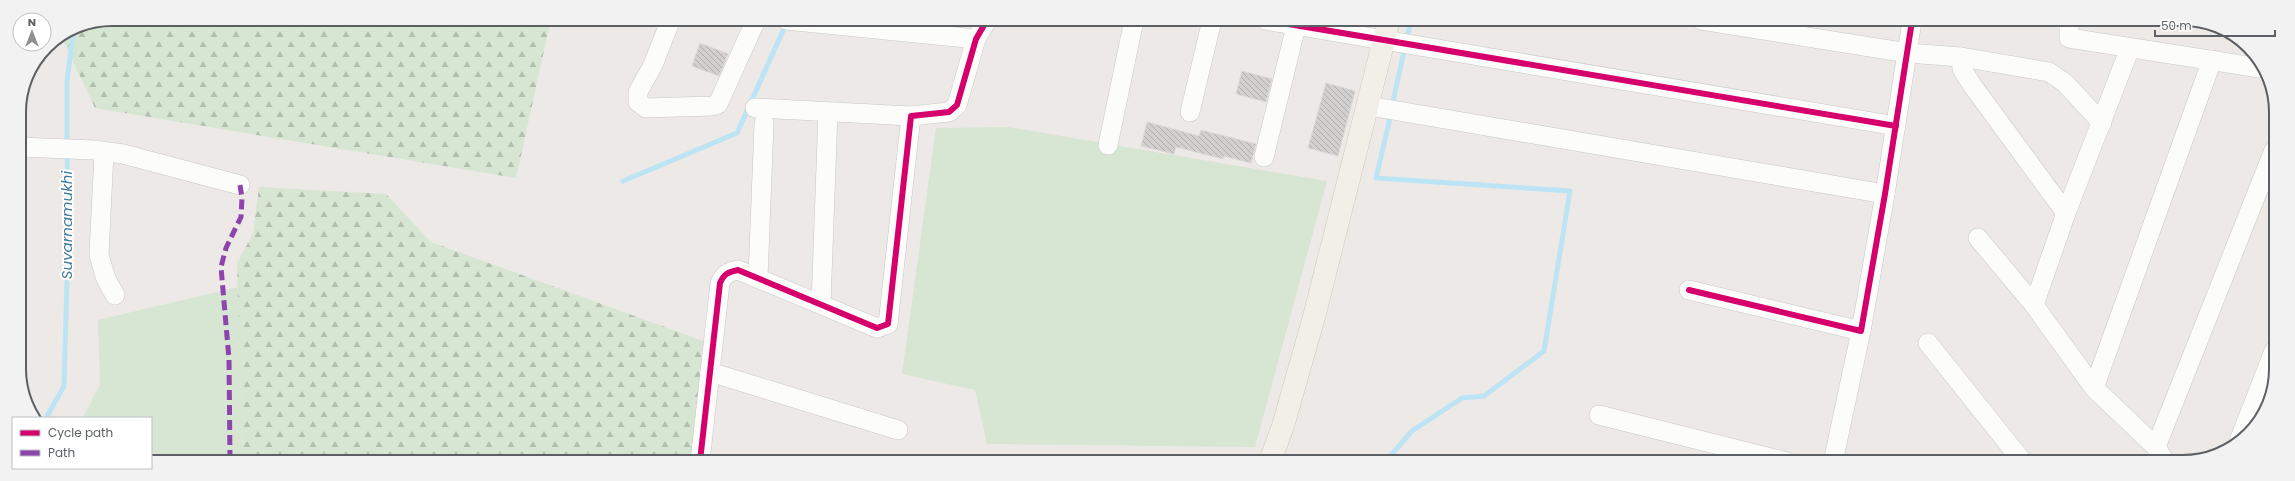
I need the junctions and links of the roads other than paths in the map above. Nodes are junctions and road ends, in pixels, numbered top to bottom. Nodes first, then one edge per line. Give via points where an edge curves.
1 (669, 26) edge
2 (753, 26) edge
3 (846, 26) edge
4 (984, 26) edge
5 (1133, 26) edge
6 (1211, 26) edge
7 (1296, 26) joint
8 (1387, 26) edge
9 (1739, 26) edge
10 (1911, 26) edge
11 (2069, 26) edge
12 (976, 39) junction
13 (1383, 41) junction
14 (2130, 48) junction
15 (1908, 53) junction
16 (1961, 57) junction
17 (2212, 60) junction
18 (2257, 67) edge
19 (1369, 106) junction
20 (828, 112) junction
21 (1190, 112) dead end
22 (911, 116) junction
23 (2102, 122) junction
24 (1896, 126) junction
25 (1108, 145) dead end
26 (26, 147) edge
27 (104, 152) junction
28 (1264, 157) dead end
29 (2269, 163) edge
30 (240, 185) dead end
31 (1885, 194) junction
32 (2066, 213) junction
33 (1978, 238) dead end
34 (758, 278) junction
35 (1690, 290) dead end
36 (115, 295) dead end
37 (821, 304) junction
38 (2034, 305) junction
39 (1861, 331) junction
40 (1928, 343) dead end
41 (2269, 364) edge
42 (710, 372) junction
43 (2094, 388) junction
44 (1600, 415) dead end
45 (898, 430) dead end
46 (2243, 431) edge
47 (2161, 454) edge
48 (701, 455) edge
49 (1272, 455) edge
50 (1759, 455) edge
51 (1834, 455) edge
52 (2017, 455) edge

1 - 2 street via 653,65 638,92 638,102 646,108 718,104
3 - 12 street
4 - 12 street
5 - 25 street
6 - 21 street
7 - 13 street
7 - 28 street
8 - 13 main road
9 - 15 street
10 - 15 street
11 - 14 street via 2069,38
12 - 22 street via 954,110
13 - 19 main road
13 - 24 street
14 - 17 street
14 - 23 street
15 - 16 street
15 - 24 street
16 - 23 street via 2049,72 2065,83
16 - 32 street via 1962,69 1972,85
17 - 18 street
17 - 43 street
19 - 31 street
19 - 49 main road via 1314,317
20 - 22 street
20 - 34 street via 760,116
20 - 37 street
22 - 37 street via 888,324 877,328
23 - 32 street
24 - 31 street
26 - 27 street
27 - 30 street via 123,154
27 - 36 street via 99,255 106,279
29 - 47 street
31 - 39 street
32 - 38 street
33 - 38 street
34 - 37 street
34 - 42 street via 738,270 723,277 720,284
35 - 39 street
38 - 43 street
39 - 51 street
40 - 52 street
41 - 46 street
42 - 45 street
42 - 48 street
43 - 47 street
44 - 50 street

